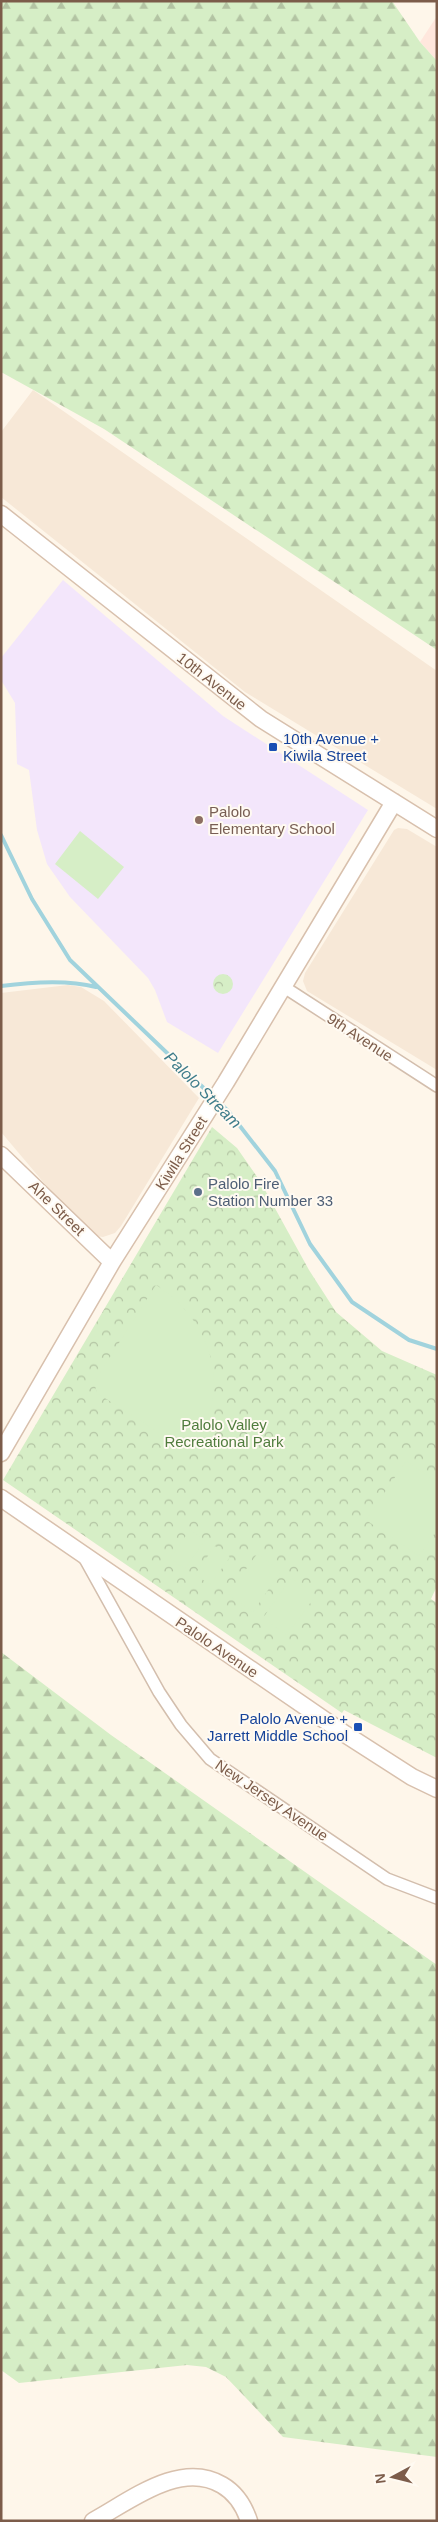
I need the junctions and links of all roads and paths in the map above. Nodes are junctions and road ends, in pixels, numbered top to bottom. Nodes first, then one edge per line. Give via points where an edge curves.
1 (1, 514) edge
2 (394, 802) junction
3 (437, 828) edge
4 (284, 988) junction
5 (437, 1086) edge
6 (1, 1155) edge
7 (112, 1262) junction
8 (1, 1453) edge
9 (1, 1498) edge
10 (84, 1557) junction
11 (437, 1789) edge
12 (437, 1898) edge
13 (93, 2521) edge
14 (249, 2521) edge

1 - 2 street, 10th Avenue via 241,704
2 - 3 street, 10th Avenue
2 - 4 street, Kiwila Street
4 - 5 street, 9th Avenue
4 - 7 street, Kiwila Street
6 - 7 street, Ahe Street
7 - 8 street, Kiwila Street
9 - 10 street, Palolo Avenue
10 - 11 street, Palolo Avenue via 345,1734 412,1777
10 - 12 street, New Jersey Avenue via 159,1692 180,1725 210,1759 387,1879
13 - 14 street via 165,2482 191,2476 208,2478 225,2486 238,2498

